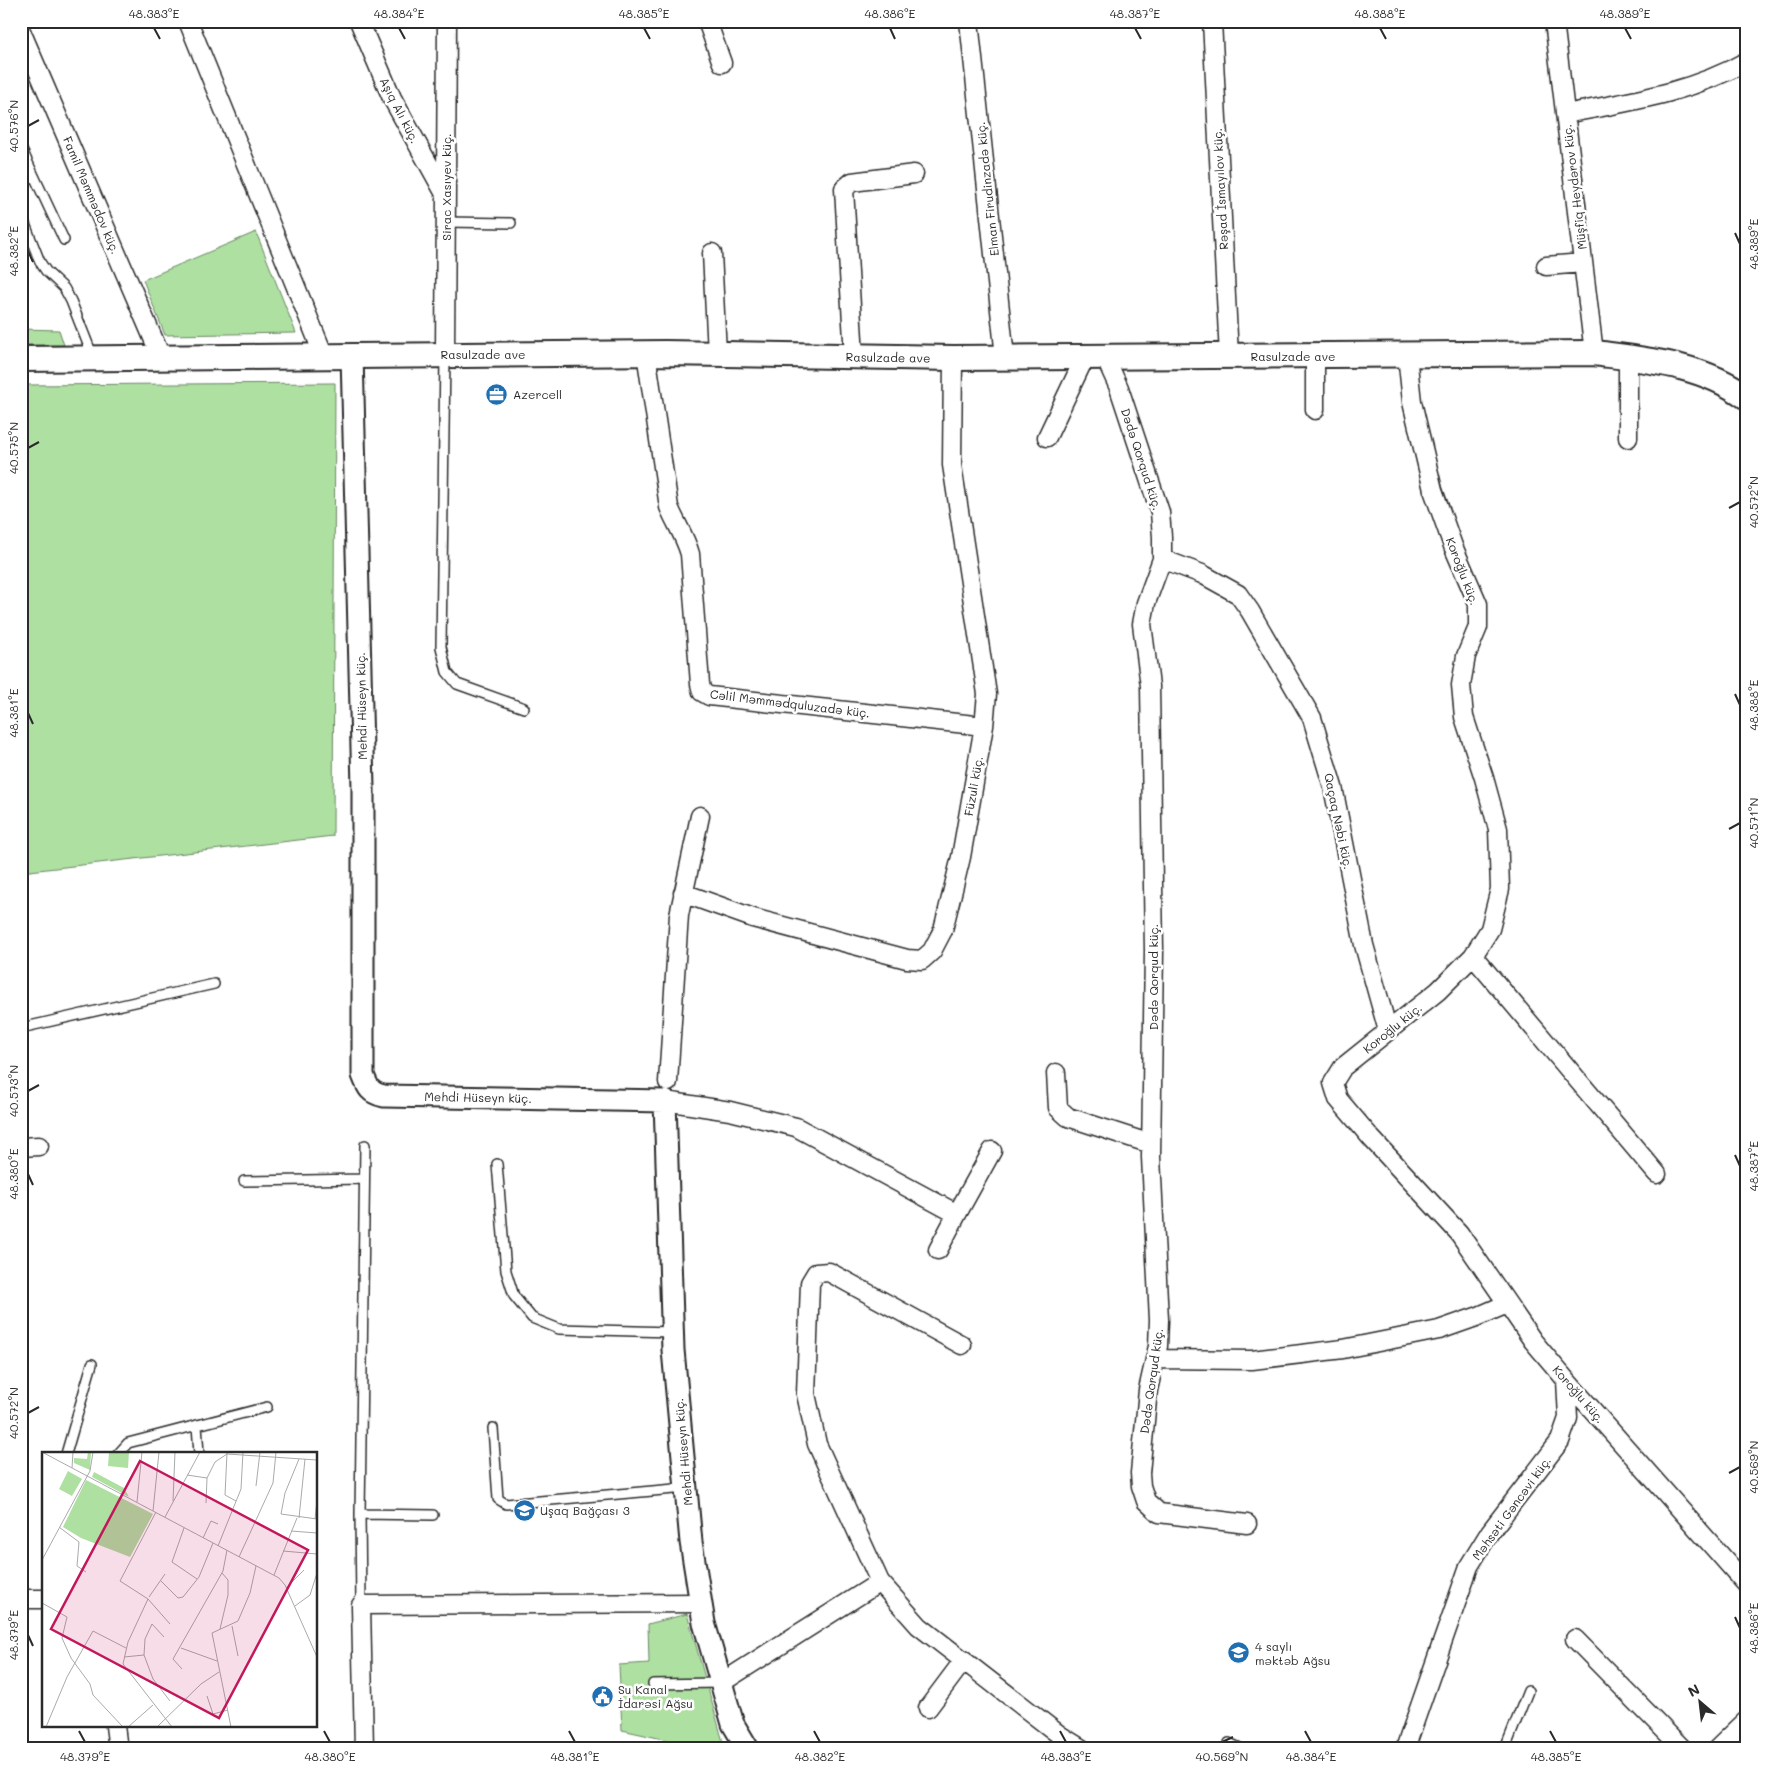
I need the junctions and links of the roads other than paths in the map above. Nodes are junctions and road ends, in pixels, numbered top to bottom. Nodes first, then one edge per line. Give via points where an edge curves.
1 (188, 21) edge
2 (359, 21) edge
3 (447, 21) edge
4 (707, 21) edge
5 (969, 21) edge
6 (1212, 21) edge
7 (1554, 21) edge
8 (21, 30) edge
9 (1747, 61) edge
10 (722, 63) dead end
11 (1565, 114) junction
12 (21, 148) edge
13 (914, 174) dead end
14 (33, 176) junction
15 (21, 181) edge
16 (446, 197) junction
17 (21, 214) edge
18 (446, 222) junction
19 (511, 224) dead end
20 (64, 240) dead end
21 (712, 253) dead end
22 (1583, 262) junction
23 (1546, 266) dead end
24 (646, 353) junction
25 (717, 353) junction
26 (1594, 353) junction
27 (445, 354) junction
28 (352, 355) junction
29 (1407, 355) junction
30 (324, 356) junction
31 (854, 356) junction
32 (1229, 356) junction
33 (1315, 356) junction
34 (1005, 357) junction
35 (1095, 357) junction
36 (1628, 357) junction
37 (952, 358) junction
38 (21, 359) edge
39 (94, 359) junction
40 (162, 359) junction
41 (1747, 397) edge
42 (1315, 410) dead end
43 (1047, 437) dead end
44 (1628, 438) dead end
45 (1162, 559) junction
46 (524, 708) dead end
47 (984, 726) junction
48 (700, 816) dead end
49 (683, 893) junction
50 (1473, 956) junction
51 (214, 984) dead end
52 (21, 1028) edge
53 (1388, 1031) junction
54 (1056, 1073) dead end
55 (667, 1091) junction
56 (1151, 1144) junction
57 (364, 1145) dead end
58 (39, 1146) dead end
59 (21, 1147) edge
60 (992, 1150) dead end
61 (497, 1164) dead end
62 (1657, 1174) dead end
63 (363, 1180) junction
64 (244, 1181) dead end
65 (957, 1214) junction
66 (938, 1250) dead end
67 (1507, 1304) junction
68 (672, 1332) junction
69 (962, 1344) dead end
70 (1155, 1359) junction
71 (92, 1364) dead end
72 (1566, 1380) junction
73 (267, 1407) dead end
74 (197, 1425) junction
75 (493, 1428) dead end
76 (67, 1452) edge
77 (120, 1452) edge
78 (199, 1452) edge
79 (686, 1488) junction
80 (360, 1514) junction
81 (433, 1515) dead end
82 (1247, 1524) dead end
83 (880, 1582) junction
84 (1747, 1585) edge
85 (21, 1599) edge
86 (42, 1600) edge
87 (701, 1603) junction
88 (360, 1605) junction
89 (1576, 1639) dead end
90 (964, 1660) junction
91 (721, 1683) junction
92 (653, 1684) dead end
93 (1528, 1691) dead end
94 (928, 1708) dead end
95 (1747, 1720) edge
96 (115, 1728) edge
97 (1229, 1743) dead end
98 (118, 1749) edge
99 (364, 1749) edge
100 (748, 1749) edge
101 (1082, 1749) edge
102 (1242, 1749) edge
103 (1405, 1749) edge
104 (1505, 1749) edge
105 (1683, 1749) edge
106 (1717, 1749) edge

1 - 30 street
2 - 16 street, Aşıq Alı küç. via 392,98
3 - 16 street, Sirac Xasıyev küç.
4 - 10 street
5 - 34 street, Elman Firudinzadə küç.
6 - 32 street, Rəşad İsmayılov küç.
7 - 11 street, Müşfiq Heydərov küç.
8 - 40 street, Famil Məmmədov küç.
9 - 11 street via 1713,79 1673,92
11 - 22 street, Müşfiq Heydərov küç.
12 - 14 lane
13 - 31 street via 852,182 844,189
14 - 15 lane
14 - 20 lane
16 - 18 street, Sirac Xasıyev küç.
17 - 39 lane via 40,262 64,288 71,301
18 - 19 lane
18 - 27 street, Sirac Xasıyev küç.
21 - 25 street
22 - 23 street
22 - 26 street, Müşfiq Heydərov küç.
24 - 25 main road, Rasulzade ave
24 - 27 main road, Rasulzade ave
24 - 47 street, Cəlil Məmmədquluzadə küç. via 669,507 690,554 702,692 709,696
25 - 31 main road, Rasulzade ave
26 - 29 main road, Rasulzade ave
26 - 36 main road, Rasulzade ave
27 - 28 main road, Rasulzade ave
27 - 46 lane via 441,647 447,672 457,684
28 - 30 main road, Rasulzade ave
28 - 55 street, Mehdi Hüseyn küç. via 363,778 363,1075 368,1087 375,1094 384,1096
29 - 33 main road, Rasulzade ave
29 - 50 street, Koroğlu küç. via 1412,402 1433,490 1478,604 1478,627 1466,656 1461,685 1464,717 1498,829 1500,889 1490,929
30 - 40 main road, Rasulzade ave
31 - 37 main road, Rasulzade ave
32 - 33 main road, Rasulzade ave
32 - 35 main road, Rasulzade ave
33 - 42 street
34 - 35 main road, Rasulzade ave
34 - 37 main road, Rasulzade ave
35 - 43 street
35 - 45 street, Dədə Qorqud küç. via 1119,388 1160,512
36 - 41 main road, Rasulzade ave via 1697,370
36 - 44 street
37 - 47 street, Füzuli küç. via 952,465 987,694
38 - 39 main road, Rasulzade ave
39 - 40 main road, Rasulzade ave
45 - 53 street, Qaçaq Nəbi küç. via 1202,574 1238,594 1312,718 1334,787 1364,944
45 - 56 street, Dədə Qorqud küç. via 1142,624 1150,686 1154,951
47 - 49 street, Füzuli küç. via 961,857 943,930 932,951 922,960 907,959 753,918
48 - 49 street
49 - 55 street
50 - 53 street, Koroğlu küç. via 1438,991
50 - 62 street
51 - 52 lane
53 - 67 street, Koroğlu küç. via 1343,1067 1333,1083 1338,1099 1459,1233
54 - 56 street via 1058,1108 1068,1117
55 - 65 street via 796,1127
55 - 68 street, Mehdi Hüseyn küç.
56 - 70 street, Dədə Qorqud küç. via 1159,1320
57 - 63 lane
58 - 59 street
60 - 65 street
61 - 68 lane via 506,1271 514,1296 532,1318 559,1329
63 - 64 lane
63 - 80 lane
65 - 66 street
67 - 70 street via 1439,1330 1343,1349 1252,1360
67 - 72 street, Koroğlu küç.
68 - 79 street, Mehdi Hüseyn küç.
69 - 83 street via 829,1272 816,1273 810,1283 806,1394 817,1444
70 - 82 street, Dədə Qorqud küç. via 1148,1390 1140,1473 1146,1501 1159,1513
71 - 76 lane
72 - 84 street, Koroğlu küç.
72 - 103 street, Məhsəti Gəncəvi küç. via 1568,1418 1560,1441 1490,1532 1469,1566
73 - 74 lane
74 - 77 lane via 128,1443
74 - 78 lane
75 - 79 lane via 498,1499 506,1504
79 - 87 street, Mehdi Hüseyn küç.
80 - 81 lane
80 - 88 lane
83 - 90 street via 919,1626
83 - 91 street
85 - 86 street
87 - 88 street
87 - 91 street, Mehdi Hüseyn küç.
88 - 99 street
89 - 105 street
90 - 94 street
90 - 101 street
91 - 92 lane
91 - 100 street, Mehdi Hüseyn küç. via 733,1724
93 - 104 lane
95 - 106 street
96 - 98 street
97 - 102 lane

